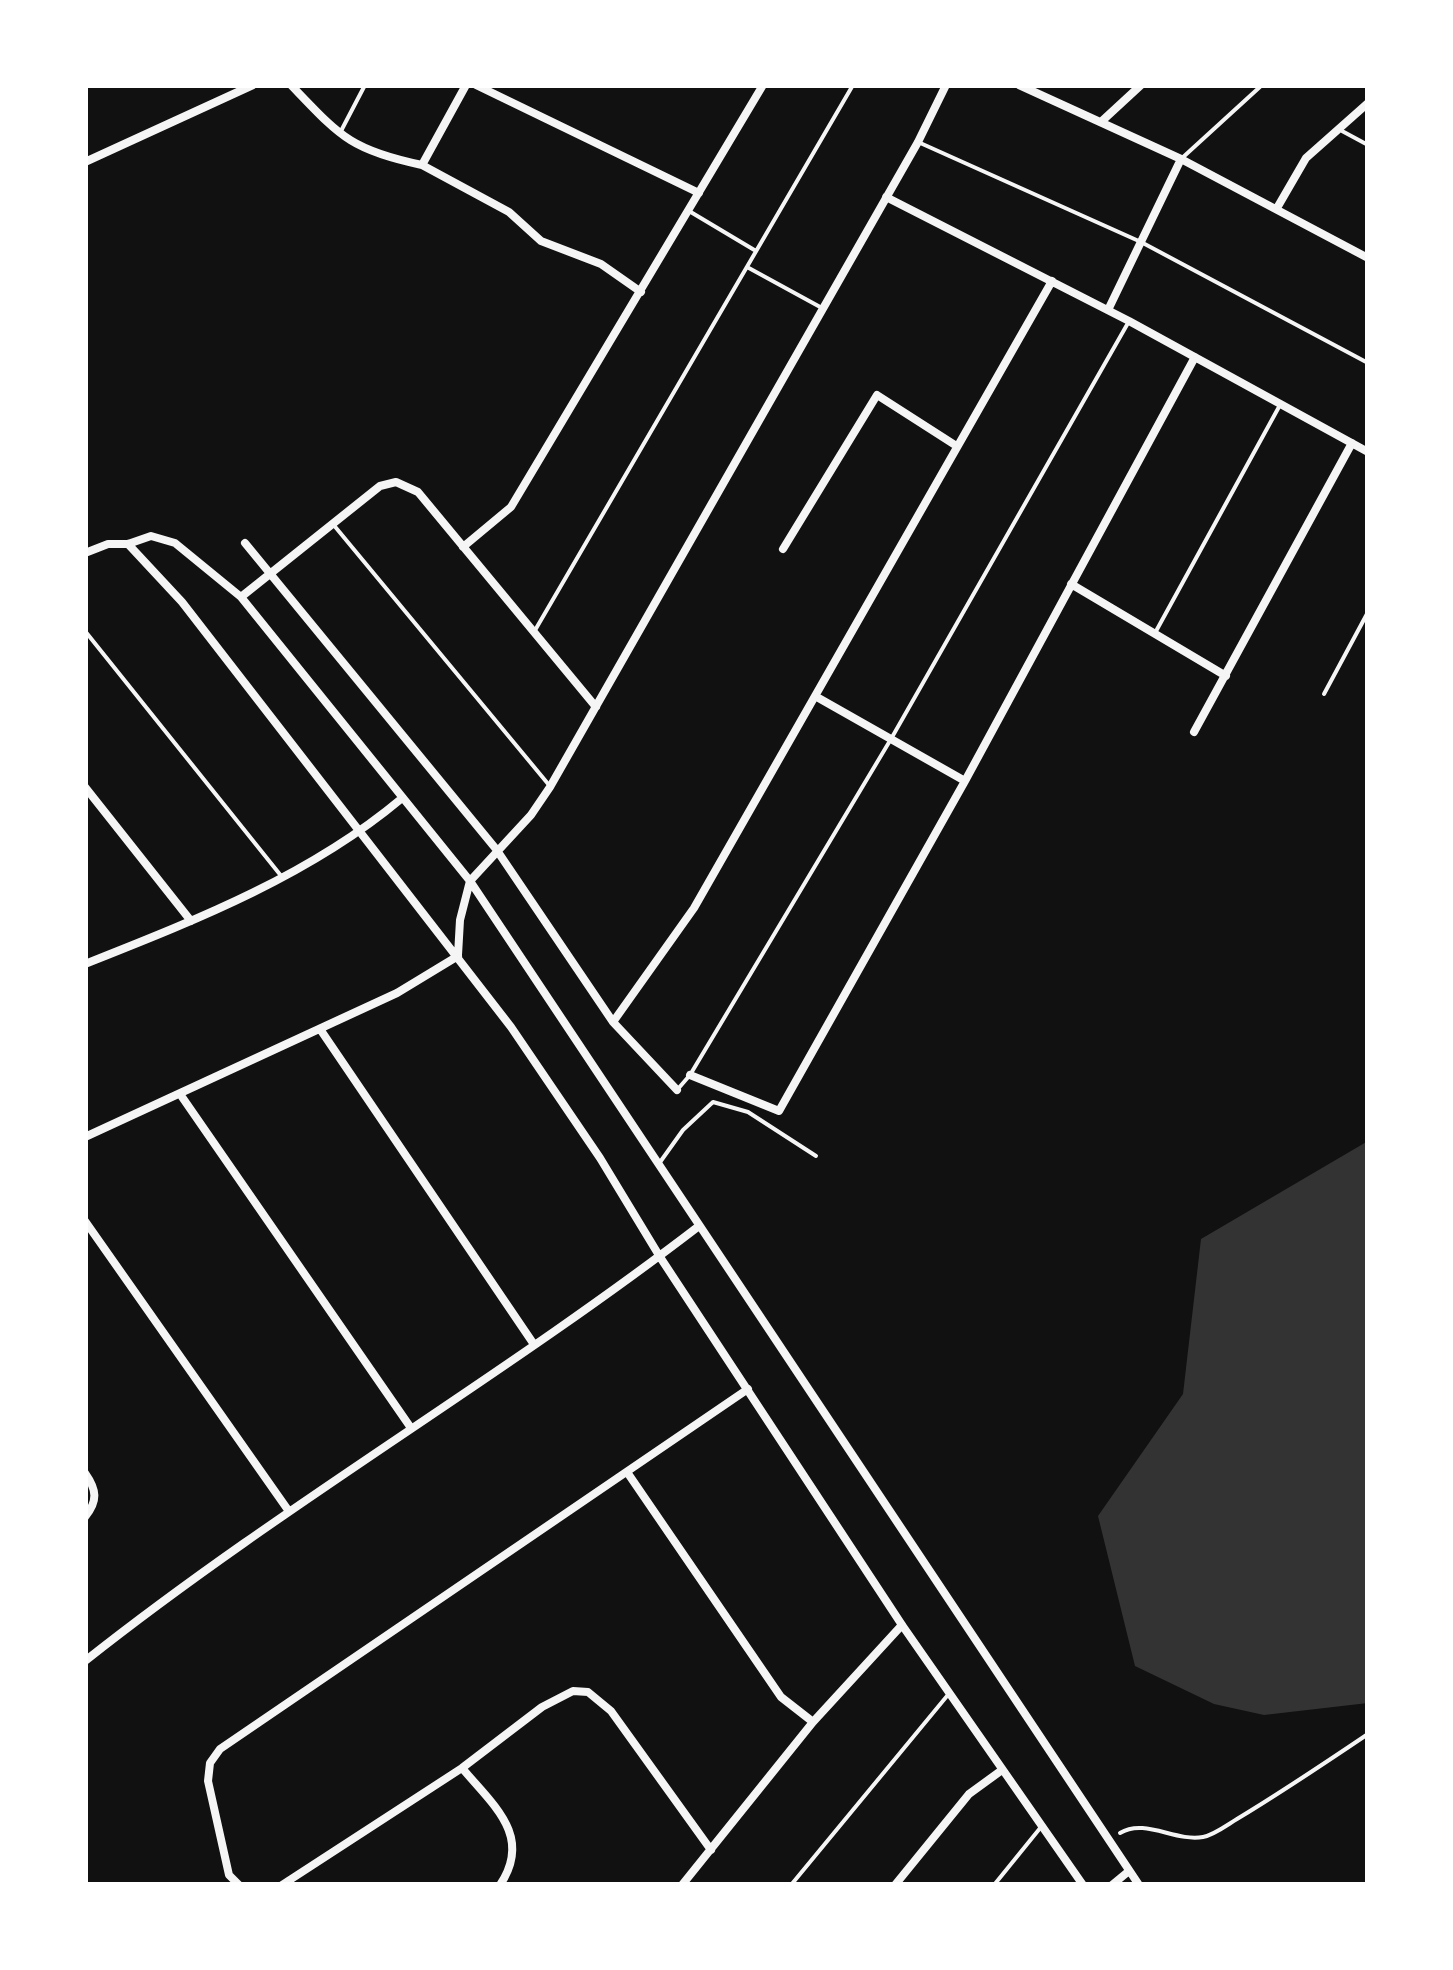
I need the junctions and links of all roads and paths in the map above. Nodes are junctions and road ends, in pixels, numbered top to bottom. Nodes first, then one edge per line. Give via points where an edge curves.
1 (253, 85) edge
2 (291, 85) edge
3 (365, 85) edge
4 (466, 85) edge
5 (476, 85) edge
6 (744, 85) edge
7 (853, 85) edge
8 (946, 85) edge
9 (1018, 85) edge
10 (1141, 85) edge
11 (1262, 85) edge
12 (760, 88) edge
13 (1368, 102) edge
14 (1102, 121) junction
15 (1338, 128) junction
16 (339, 135) junction
17 (918, 142) junction
18 (1368, 145) edge
19 (1181, 159) junction
20 (85, 162) edge
21 (422, 165) junction
22 (699, 193) junction
23 (886, 198) junction
24 (1278, 208) junction
25 (688, 211) junction
26 (1141, 242) junction
27 (756, 251) junction
28 (1368, 258) edge
29 (747, 267) junction
30 (1052, 281) junction
31 (641, 292) junction
32 (823, 308) junction
33 (1108, 310) junction
34 (1129, 321) junction
35 (1195, 357) junction
36 (1368, 363) edge
37 (1280, 404) junction
38 (1352, 442) junction
39 (956, 445) junction
40 (1368, 452) edge
41 (332, 523) junction
42 (245, 542) dead end
43 (128, 544) junction
44 (463, 546) junction
45 (782, 549) dead end
46 (85, 552) edge
47 (269, 572) junction
48 (1071, 584) junction
49 (241, 598) junction
50 (1368, 612) edge
51 (85, 631) edge
52 (534, 632) junction
53 (1155, 633) junction
54 (1226, 676) junction
55 (1324, 694) dead end
56 (814, 696) junction
57 (596, 706) junction
58 (1194, 732) dead end
59 (891, 739) junction
60 (964, 782) junction
61 (550, 787) junction
62 (85, 788) edge
63 (401, 799) junction
64 (361, 832) junction
65 (496, 849) junction
66 (283, 878) junction
67 (470, 880) junction
68 (191, 921) junction
69 (458, 956) junction
70 (85, 964) edge
71 (613, 1022) junction
72 (320, 1029) junction
73 (690, 1075) junction
74 (677, 1090) joint
75 (180, 1094) junction
76 (85, 1137) edge
77 (816, 1156) dead end
78 (658, 1165) junction
79 (85, 1221) edge
80 (699, 1226) junction
81 (660, 1256) junction
82 (534, 1343) junction
83 (748, 1389) junction
84 (411, 1428) junction
85 (627, 1472) junction
86 (85, 1473) edge
87 (288, 1510) junction
88 (85, 1517) edge
89 (902, 1625) junction
90 (85, 1661) edge
91 (950, 1693) junction
92 (814, 1722) junction
93 (1368, 1734) edge
94 (462, 1768) junction
95 (1002, 1770) junction
96 (1042, 1826) junction
97 (1109, 1843) junction
98 (711, 1850) junction
99 (1129, 1872) junction
100 (238, 1885) edge
101 (282, 1885) edge
102 (500, 1885) edge
103 (682, 1885) edge
104 (791, 1885) edge
105 (895, 1885) edge
106 (994, 1885) edge
107 (1084, 1885) edge
108 (1112, 1885) edge
109 (1139, 1885) edge

1 - 20 street
2 - 16 street
3 - 16 lane
4 - 21 street
5 - 22 street
6 - 12 street
7 - 27 lane
8 - 17 street
9 - 14 street
10 - 14 street
11 - 19 lane
12 - 22 street
13 - 15 street
14 - 19 street
15 - 18 lane
15 - 24 street via 1306,158
16 - 21 street via 378,155
17 - 23 street
17 - 26 lane
19 - 24 street
19 - 26 street
21 - 31 street via 509,212 541,241 601,264
22 - 25 street
23 - 30 street
23 - 32 street
24 - 28 street
25 - 27 lane
25 - 31 street
26 - 33 street
26 - 36 lane
27 - 29 lane
29 - 32 lane
29 - 52 lane
30 - 33 street
30 - 39 street
31 - 44 street via 511,506
32 - 57 street
33 - 34 street
34 - 35 street
34 - 59 lane
35 - 37 street
35 - 48 street
37 - 38 street
37 - 53 lane
38 - 40 street
38 - 54 street
39 - 45 street via 877,396
39 - 56 street
41 - 44 street via 380,486 396,482 418,492
41 - 47 street
41 - 61 lane
42 - 47 street
43 - 46 street
43 - 49 street via 152,536 175,543
43 - 64 street via 182,602
44 - 52 street
47 - 49 street
47 - 65 street
48 - 53 street
48 - 60 street
49 - 63 street
50 - 55 lane
51 - 66 lane
52 - 57 street
53 - 54 street
54 - 58 street
56 - 59 street
56 - 71 street via 694,908
57 - 61 street
59 - 60 street
59 - 73 lane
60 - 73 street via 779,1110
61 - 65 street
62 - 68 street
63 - 64 street
63 - 67 street
64 - 66 street
64 - 69 street
65 - 67 street
65 - 71 street
66 - 68 street
67 - 69 street
67 - 78 street
68 - 70 street
69 - 72 street
69 - 81 street
71 - 74 street
72 - 75 street
72 - 82 street
73 - 74 lane
75 - 76 street
75 - 84 street
77 - 78 lane via 748,1112 713,1102
78 - 80 street
79 - 87 street
80 - 81 street
80 - 97 street
81 - 82 street
81 - 83 street
82 - 84 street
83 - 85 street
83 - 89 street
84 - 87 street
85 - 92 street via 781,1697
85 - 100 street via 220,1749 208,1781 229,1875
86 - 88 street via 96,1496
87 - 90 street
89 - 91 street
89 - 92 street
91 - 95 street
91 - 104 lane
92 - 98 street
93 - 97 path via 1206,1837 1146,1828 1124,1830
94 - 98 street via 542,1707 572,1691 588,1692 612,1710
94 - 101 street
94 - 102 street via 510,1830 514,1854
95 - 96 street
95 - 105 street via 969,1794
96 - 106 lane
96 - 107 street
97 - 99 street
98 - 103 street
99 - 108 street
99 - 109 street

